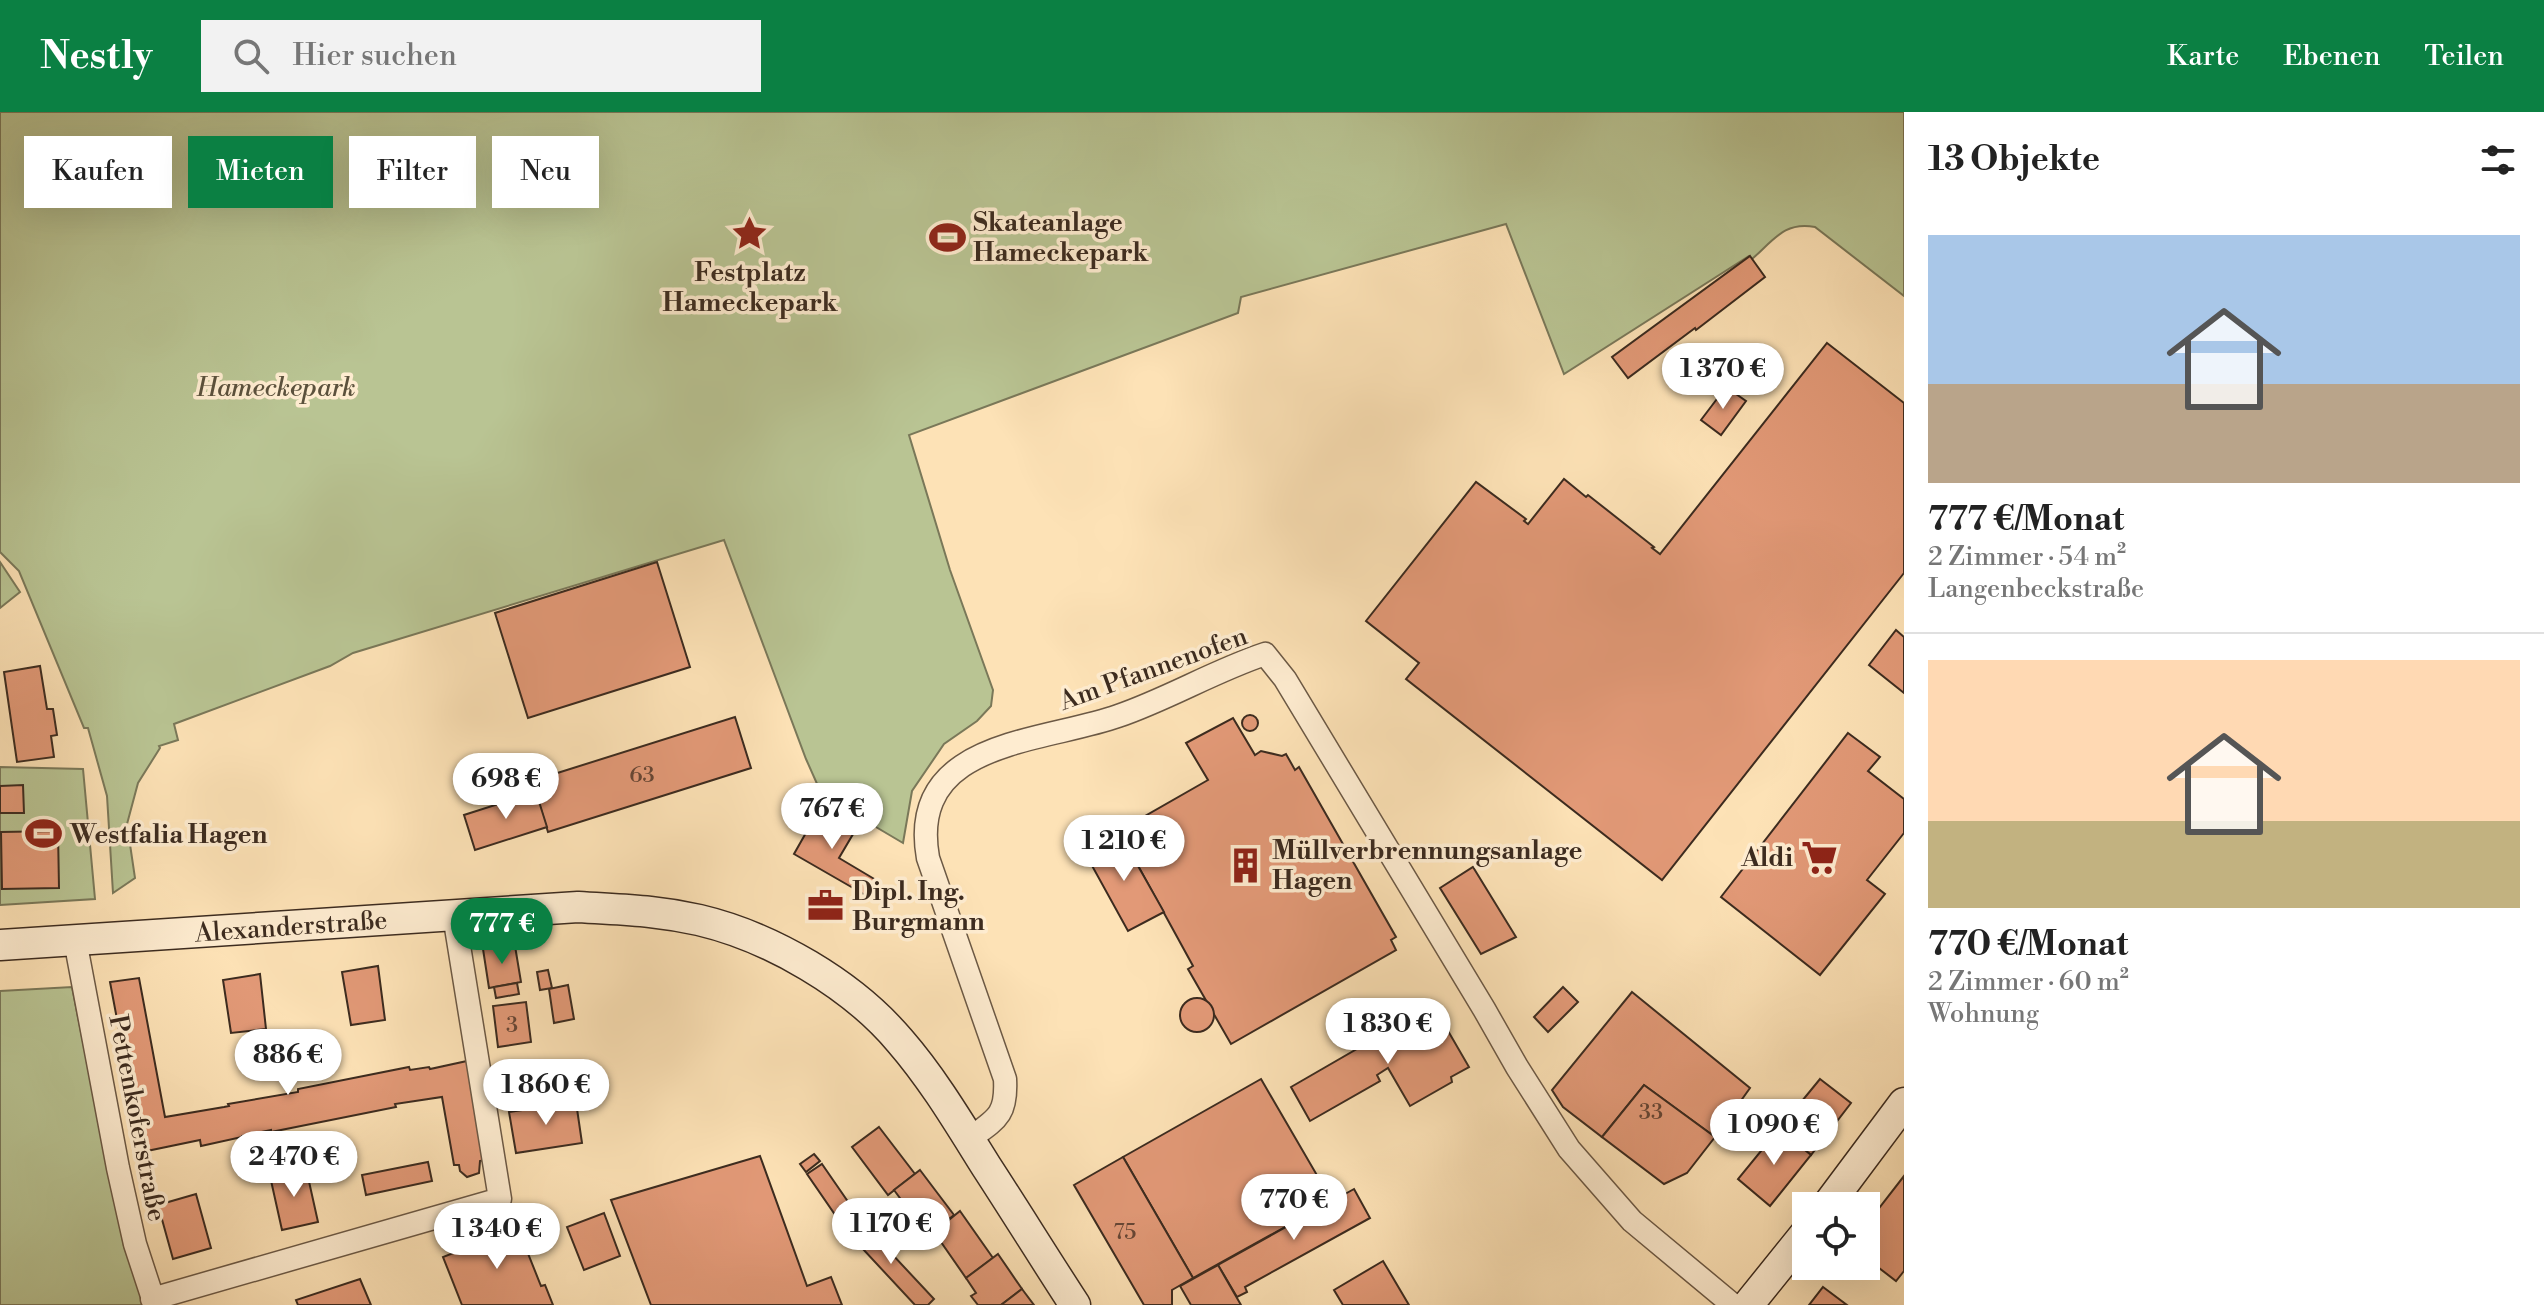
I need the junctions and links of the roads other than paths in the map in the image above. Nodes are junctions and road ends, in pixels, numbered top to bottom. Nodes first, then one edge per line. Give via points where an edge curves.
1 (454, 915) junction
2 (75, 940) junction
3 (0, 945) edge
4 (1904, 1103) edge
5 (969, 1139) junction
6 (1837, 1192) edge
7 (1792, 1250) edge
8 (154, 1302) edge
9 (1075, 1305) edge
10 (1733, 1305) edge
11 (1748, 1305) edge

1 - 2 main road, Alexanderstraße
1 - 5 main road, Alexanderstraße via 615,907 701,921 747,935 832,981 870,1011 922,1068
1 - 8 street via 500,1199
2 - 3 main road, Alexanderstraße
2 - 8 street, Pettenkoferstraße via 118,1168
4 - 6 main road
5 - 9 main road, Alexanderstraße
5 - 10 street, Am Pfannenofen via 994,1121 1006,1100 1005,1079 928,858 928,816 942,785 982,754 1121,715 1265,654 1569,1149 1632,1221
7 - 11 main road

